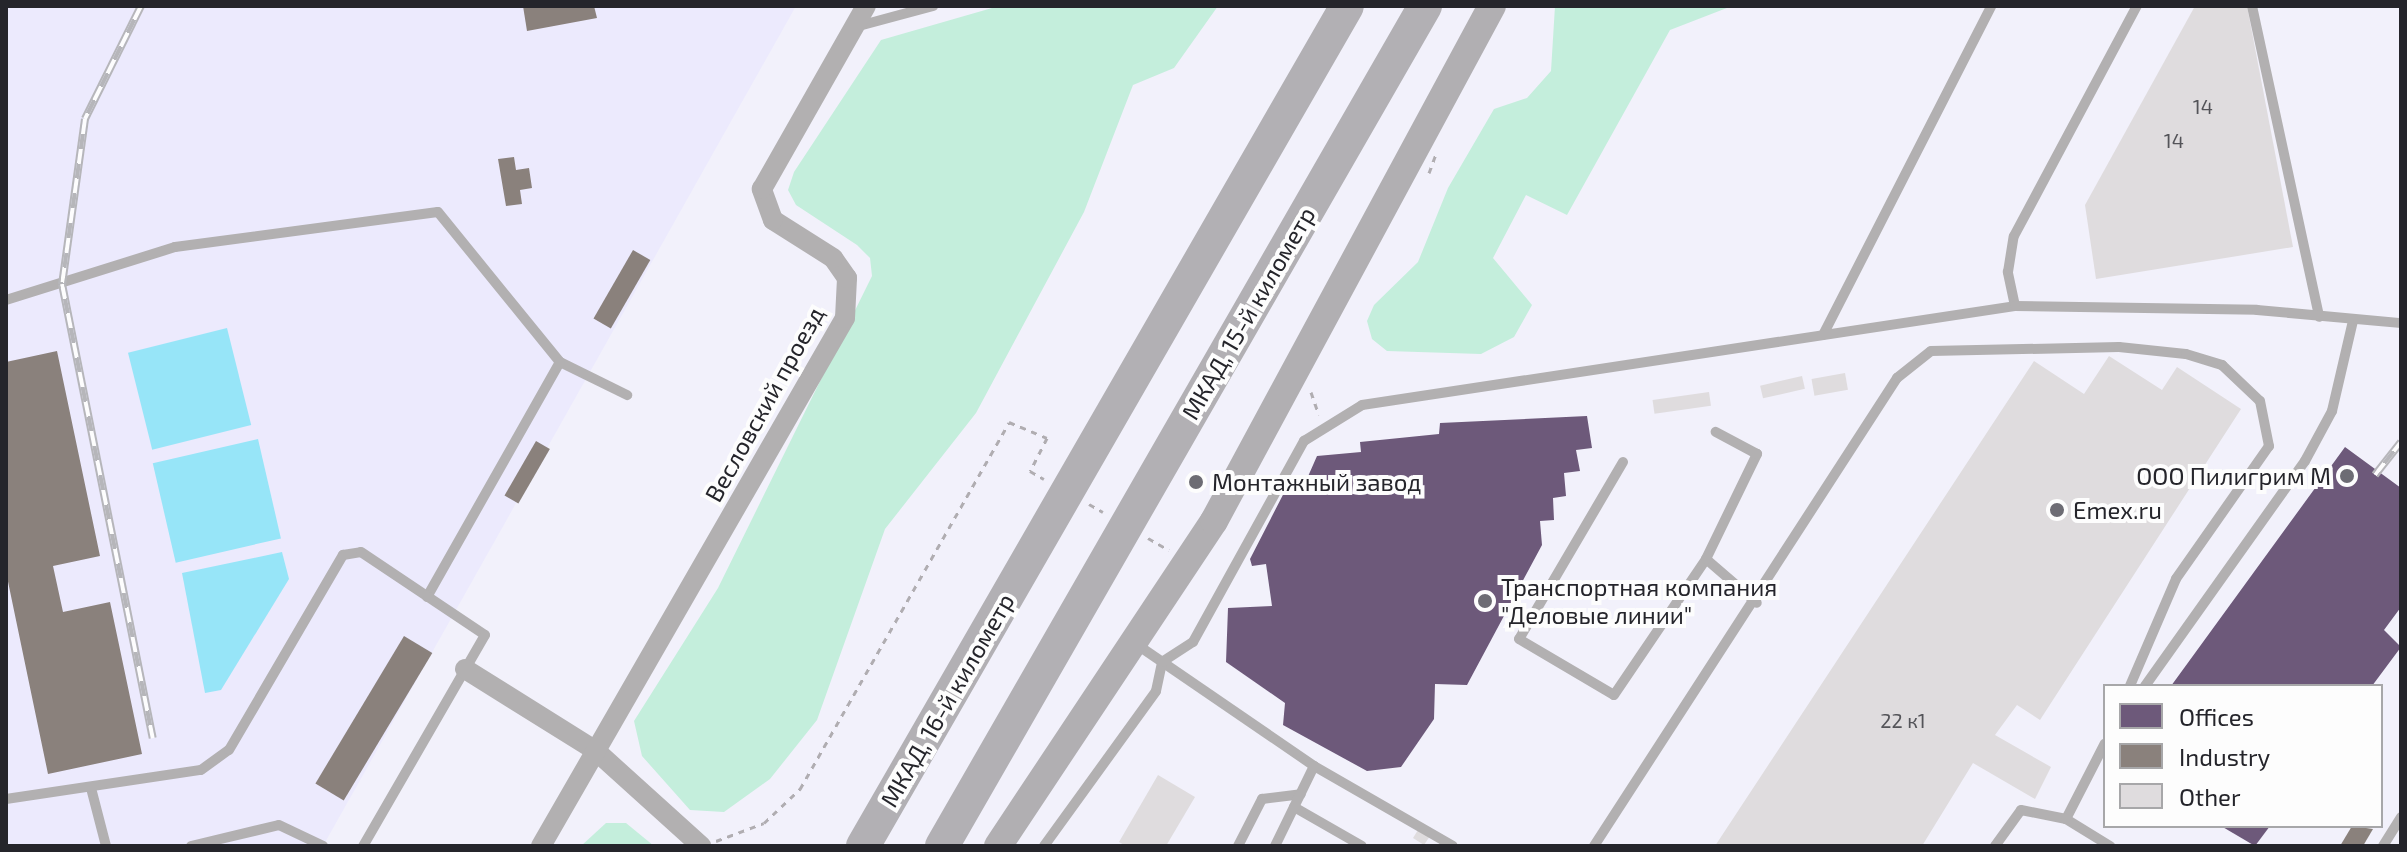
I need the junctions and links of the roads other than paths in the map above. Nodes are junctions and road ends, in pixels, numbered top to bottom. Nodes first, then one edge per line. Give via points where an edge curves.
1 (866, 6) edge
2 (933, 6) edge
3 (1335, 6) edge
4 (1347, 6) edge
5 (1425, 6) edge
6 (1492, 6) edge
7 (1991, 6) edge
8 (2137, 6) edge
9 (2252, 6) edge
10 (853, 28) junction
11 (1283, 116) junction
12 (6, 300) edge
13 (2015, 306) junction
14 (2319, 317) junction
15 (2353, 321) junction
16 (2401, 323) edge
17 (1823, 335) junction
18 (560, 362) junction
19 (627, 395) dead end
20 (1716, 432) dead end
21 (1623, 462) dead end
22 (1706, 559) junction
23 (427, 597) junction
24 (1757, 603) junction
25 (1136, 644) junction
26 (1162, 662) junction
27 (465, 669) junction
28 (2131, 684) edge
29 (2146, 684) edge
30 (2103, 747) edge
31 (596, 751) junction
32 (1314, 766) junction
33 (91, 788) junction
34 (1301, 794) junction
35 (6, 799) edge
36 (1294, 807) junction
37 (2401, 817) edge
38 (2066, 819) junction
39 (106, 846) edge
40 (191, 846) edge
41 (323, 846) edge
42 (363, 846) edge
43 (541, 846) edge
44 (701, 846) edge
45 (863, 846) edge
46 (942, 846) edge
47 (998, 846) edge
48 (1044, 846) edge
49 (1238, 846) edge
50 (1275, 846) edge
51 (1362, 846) edge
52 (1453, 846) edge
53 (1594, 846) edge
54 (1995, 846) edge
55 (2110, 846) edge
56 (2383, 846) edge

1 - 10 street, Весловский проезд
2 - 10 lane
3 - 11 main road
4 - 11 highway
5 - 46 highway, МКАД, 15-й километр
6 - 25 main road via 1220,509
7 - 17 lane
8 - 13 lane via 2014,236 2008,272
9 - 14 lane
10 - 31 street, Весловский проезд via 762,189 773,220 847,278 845,318
11 - 45 highway, МКАД, 16-й километр
12 - 18 lane via 175,247 438,212
13 - 14 lane
13 - 17 lane
14 - 15 lane
15 - 16 lane
15 - 29 lane via 2332,411 2305,461
17 - 26 lane via 1362,405 1304,441 1193,642
18 - 19 lane
18 - 23 lane
20 - 22 lane via 1757,454
21 - 22 lane via 1519,639 1614,695
22 - 24 lane
23 - 27 lane via 485,635
23 - 33 lane via 387,564 361,552 343,555 229,750 201,770
24 - 28 lane via 1897,378 1931,351 2119,347 2186,354 2222,365 2244,382 2260,401 2269,446 2176,579
24 - 53 lane
25 - 26 lane
25 - 47 main road
26 - 32 lane
26 - 48 lane via 1156,691
27 - 31 street
27 - 42 lane
30 - 38 lane
31 - 43 street, Весловский проезд
31 - 44 street
32 - 34 lane
32 - 52 lane
33 - 35 lane
33 - 39 lane
34 - 36 lane
34 - 49 lane via 1262,799
36 - 50 lane
36 - 51 lane
37 - 56 lane
38 - 54 lane via 2021,810
38 - 55 lane
40 - 41 lane via 279,825

